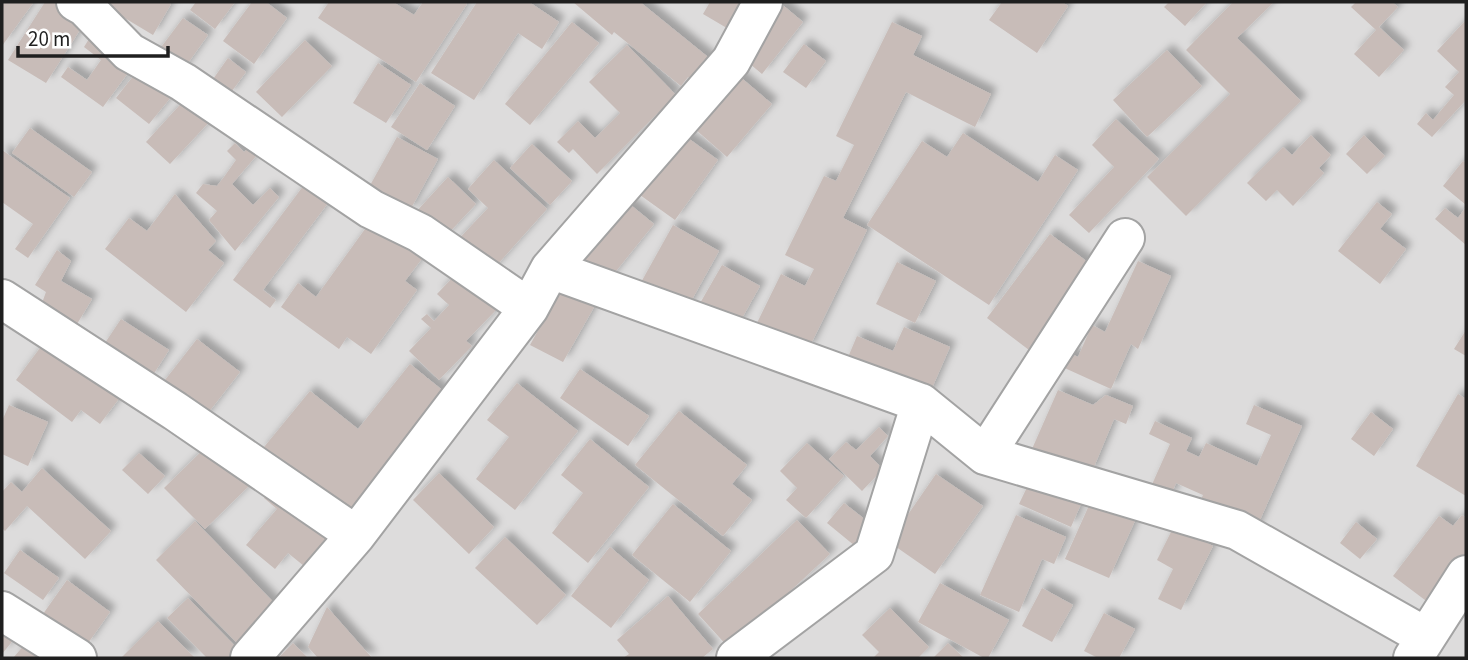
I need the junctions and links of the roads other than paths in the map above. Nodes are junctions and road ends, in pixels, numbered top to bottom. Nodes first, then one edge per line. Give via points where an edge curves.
1 (76, 2) edge
2 (763, 2) edge
3 (1125, 238) dead end
4 (550, 269) junction
5 (2, 299) edge
6 (529, 308) junction
7 (921, 403) junction
8 (985, 455) junction
9 (356, 536) junction
10 (1466, 575) edge
11 (2, 611) edge
12 (1419, 648) edge
13 (76, 658) edge
14 (250, 658) edge
15 (736, 658) edge

1 - 6 street via 129,52 183,82 371,209 420,233
2 - 4 street via 731,61
3 - 8 street
4 - 6 street
4 - 7 street
5 - 9 street
6 - 9 street
7 - 8 street
7 - 15 street via 874,554
8 - 12 street via 1237,530
9 - 14 street
10 - 12 street
11 - 13 street

